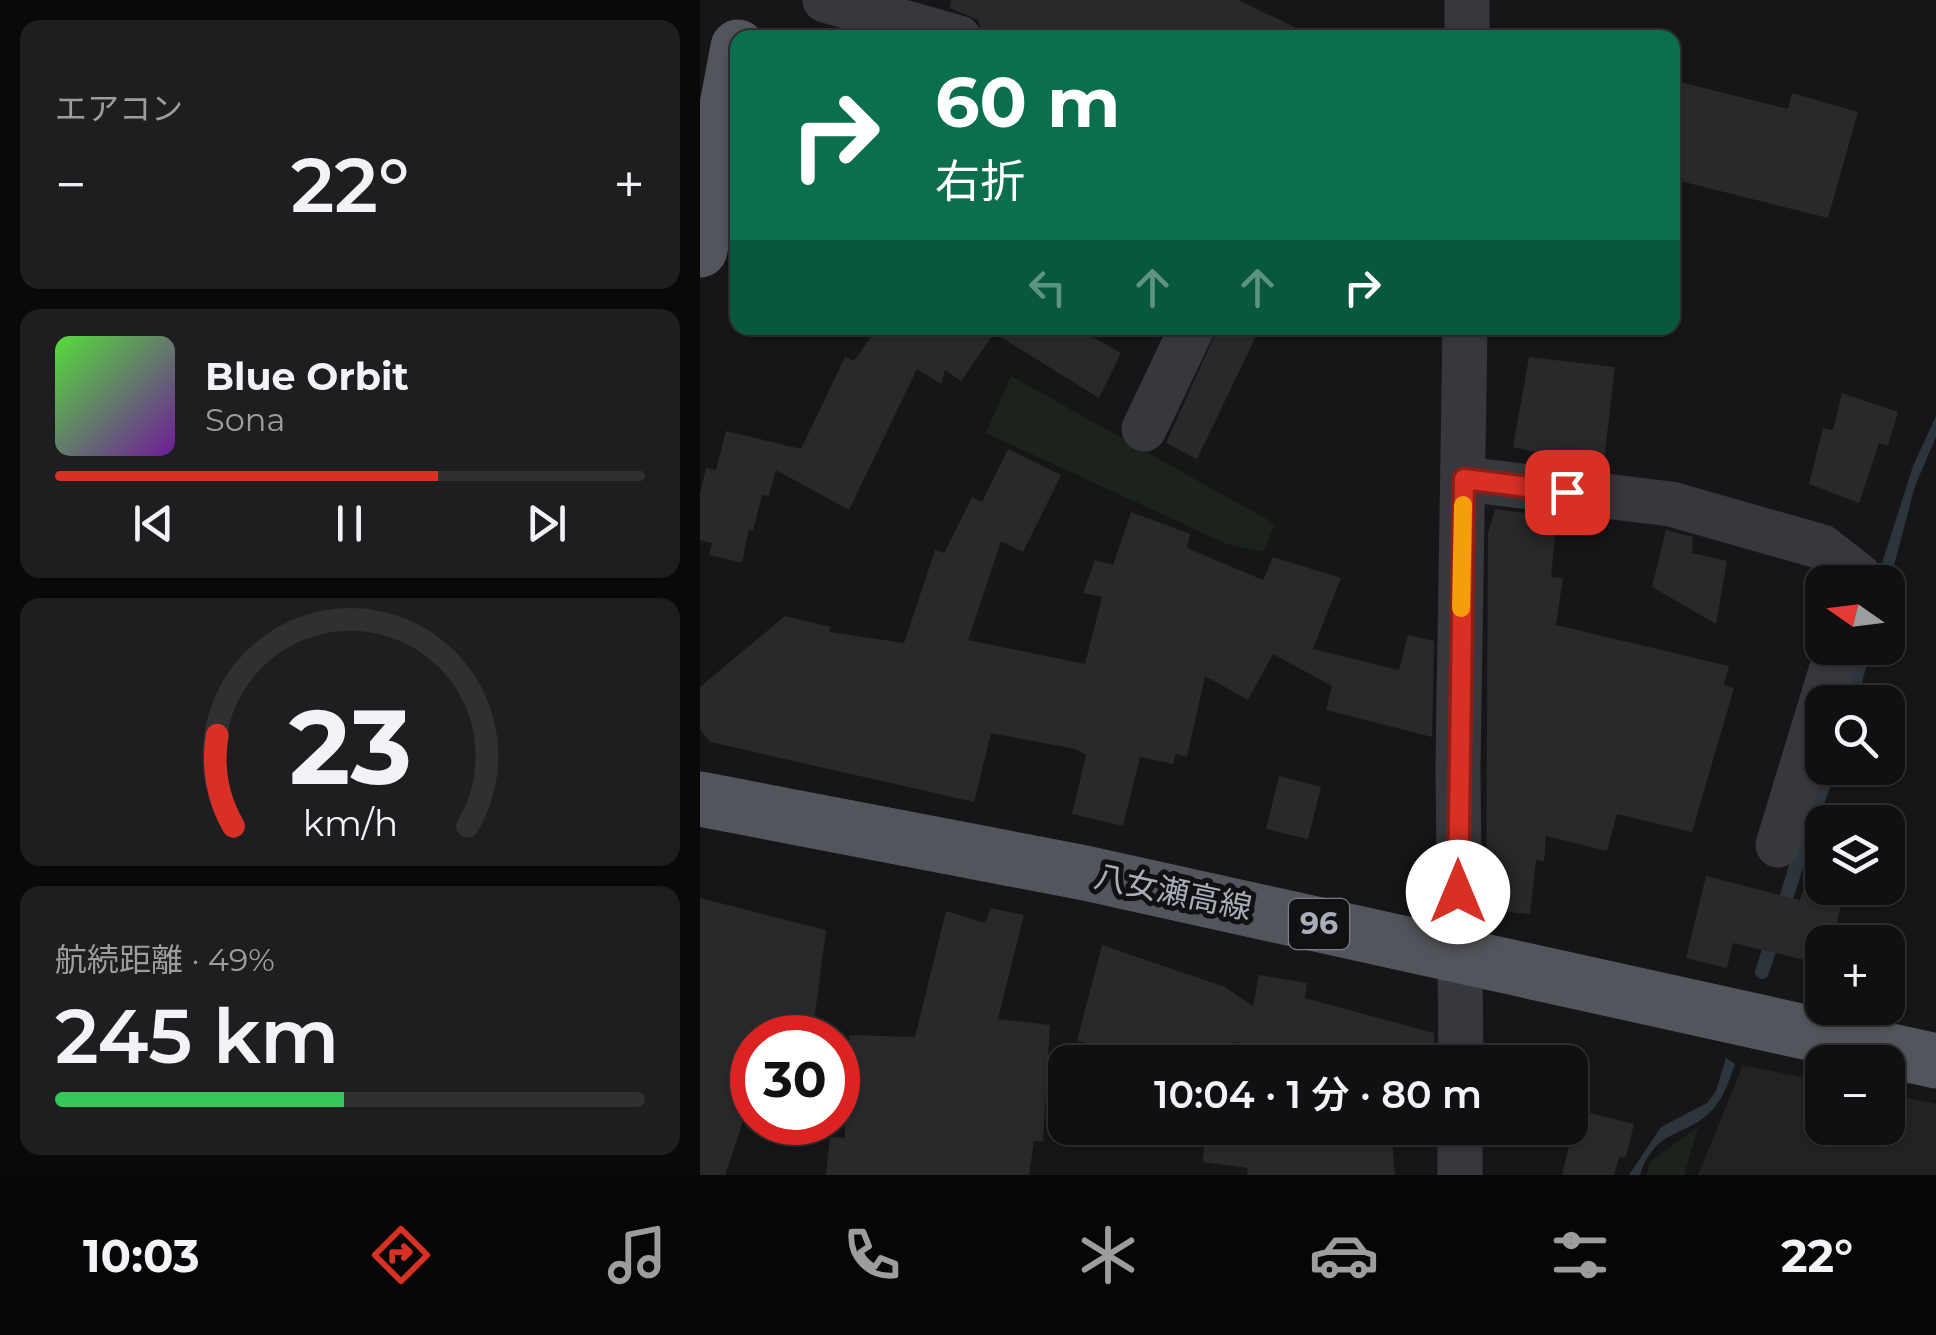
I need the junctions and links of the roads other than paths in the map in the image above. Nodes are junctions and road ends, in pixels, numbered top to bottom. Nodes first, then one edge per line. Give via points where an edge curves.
1 (746, 0) edge
2 (825, 0) edge
3 (1468, 0) edge
4 (740, 30) edge
5 (931, 30) edge
6 (1467, 30) edge
7 (730, 90) edge
8 (700, 250) edge
9 (1189, 335) edge
10 (1465, 335) edge
11 (1144, 430) dead end
12 (1464, 479) junction
13 (1844, 565) edge
14 (1833, 665) edge
15 (700, 799) edge
16 (1778, 844) dead end
17 (1460, 955) junction
18 (1461, 1045) edge
19 (1936, 1061) edge
20 (1460, 1145) edge
21 (1460, 1175) edge

1 - 4 main road
2 - 5 street
3 - 6 street
7 - 8 main road
9 - 11 street
10 - 12 street
12 - 13 street via 1670,504 1822,548
12 - 17 street
14 - 16 street
15 - 17 main road, 八女瀬高線 / 96
17 - 18 street
17 - 19 main road, 八女瀬高線 / 96
20 - 21 street

